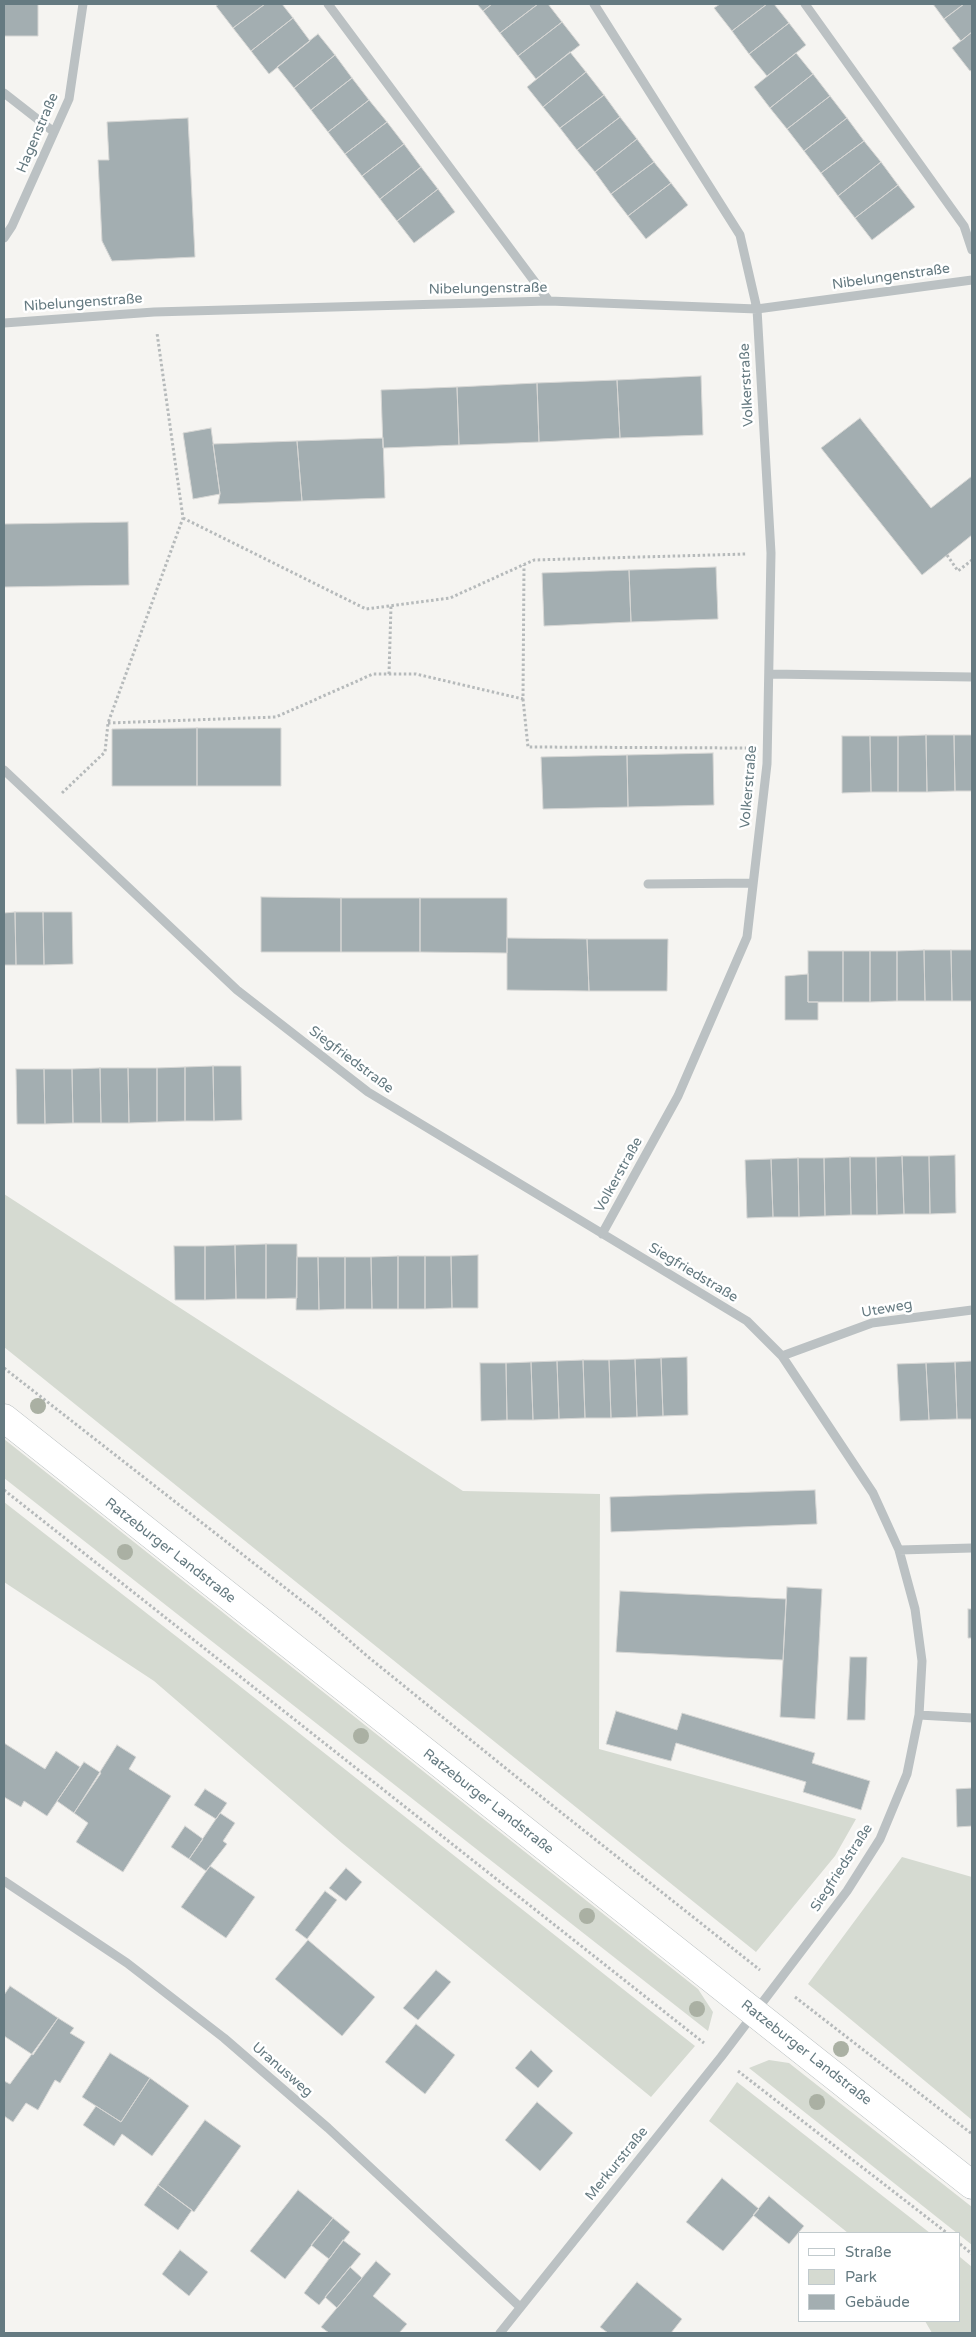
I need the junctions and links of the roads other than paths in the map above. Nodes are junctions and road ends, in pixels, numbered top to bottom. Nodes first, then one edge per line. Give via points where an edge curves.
1 (84, 4) edge
2 (328, 4) edge
3 (594, 4) edge
4 (805, 4) edge
5 (4, 93) edge
6 (54, 132) junction
7 (4, 238) edge
8 (972, 250) edge
9 (972, 280) edge
10 (549, 301) junction
11 (756, 309) junction
12 (4, 323) edge
13 (769, 674) junction
14 (972, 677) edge
15 (4, 770) edge
16 (753, 883) junction
17 (648, 884) dead end
18 (602, 1234) junction
19 (972, 1310) edge
20 (782, 1356) junction
21 (4, 1418) edge
22 (972, 1548) edge
23 (899, 1550) junction
24 (919, 1715) junction
25 (972, 1718) edge
26 (4, 1881) edge
27 (754, 2011) junction
28 (972, 2185) edge
29 (520, 2307) junction
30 (500, 2333) edge

1 - 6 street, Hagenstraße via 69,99
2 - 10 street
3 - 11 street, Volkerstraße via 740,235
4 - 8 street via 964,226
5 - 6 street
6 - 7 street, Hagenstraße
9 - 11 street, Nibelungenstraße
10 - 11 street, Nibelungenstraße
10 - 12 street, Nibelungenstraße via 154,312
11 - 13 street, Volkerstraße via 771,553
13 - 14 street
13 - 16 street, Volkerstraße via 768,748
15 - 18 street, Siegfriedstraße via 238,990 368,1092
16 - 17 street
16 - 18 street, Volkerstraße via 747,937 678,1096
18 - 20 street, Siegfriedstraße via 747,1321
19 - 20 street, Uteweg via 872,1323
20 - 23 street, Siegfriedstraße via 873,1493
21 - 27 main road, Ratzeburger Landstraße
22 - 23 street
23 - 24 street, Siegfriedstraße via 915,1609 921,1653
24 - 25 street
24 - 27 street, Siegfriedstraße via 907,1774 880,1839 847,1891
26 - 29 street, Uranusweg via 127,1963 224,2038 328,2128
27 - 28 main road, Ratzeburger Landstraße
27 - 29 street, Merkurstraße via 721,2057
29 - 30 street, Merkurstraße

